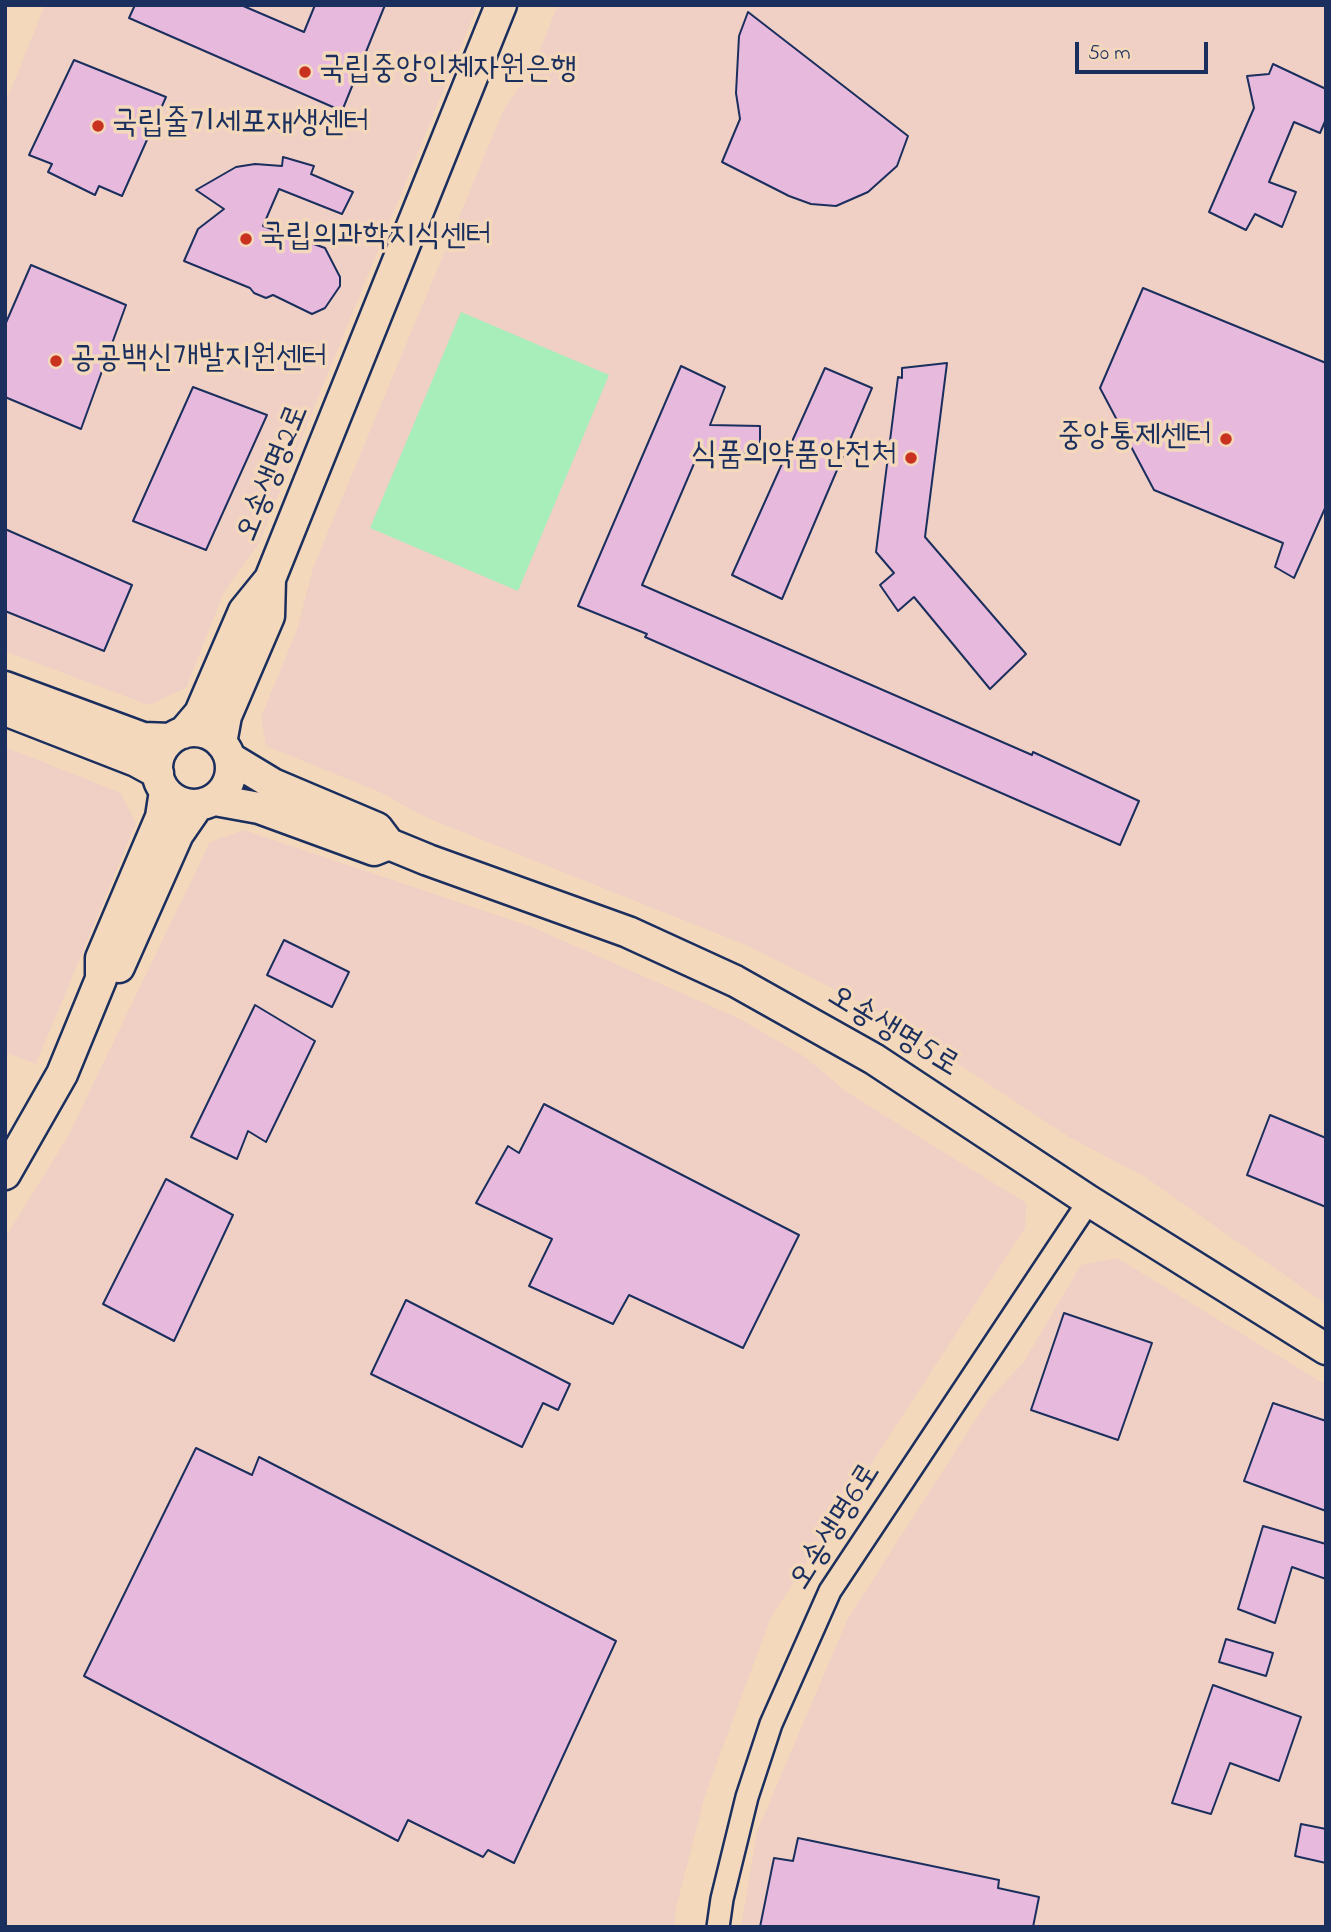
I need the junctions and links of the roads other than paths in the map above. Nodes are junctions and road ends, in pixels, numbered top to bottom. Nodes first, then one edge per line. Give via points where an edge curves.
1 (501, 5) edge
2 (270, 579) junction
3 (5, 687) edge
4 (5, 710) edge
5 (177, 736) junction
6 (225, 750) junction
7 (161, 782) junction
8 (206, 802) junction
9 (389, 844) junction
10 (101, 979) junction
11 (5, 1174) edge
12 (1090, 1201) junction
13 (1326, 1349) edge
14 (718, 1927) edge

1 - 2 street, 오송생명2로
2 - 5 street, 오송생명2로 via 244,611 195,722
2 - 6 street, 오송생명2로 via 270,616 226,716
3 - 5 street via 143,738
4 - 7 street via 136,761
5 - 6 street via 206,733
5 - 7 street via 163,748 158,760
6 - 8 street via 232,770 229,781 223,792
6 - 9 street, 오송생명5로 via 273,784 377,828
7 - 8 street via 179,802
7 - 10 street via 161,817 101,958
8 - 9 street, 오송생명5로 via 259,808 374,850
8 - 10 street via 177,834 119,968
9 - 12 street, 오송생명5로 via 628,932 735,981 874,1059
10 - 11 street via 62,1074
12 - 13 street, 오송생명5로
12 - 14 street, 오송생명6로 via 830,1591 771,1724 747,1797

